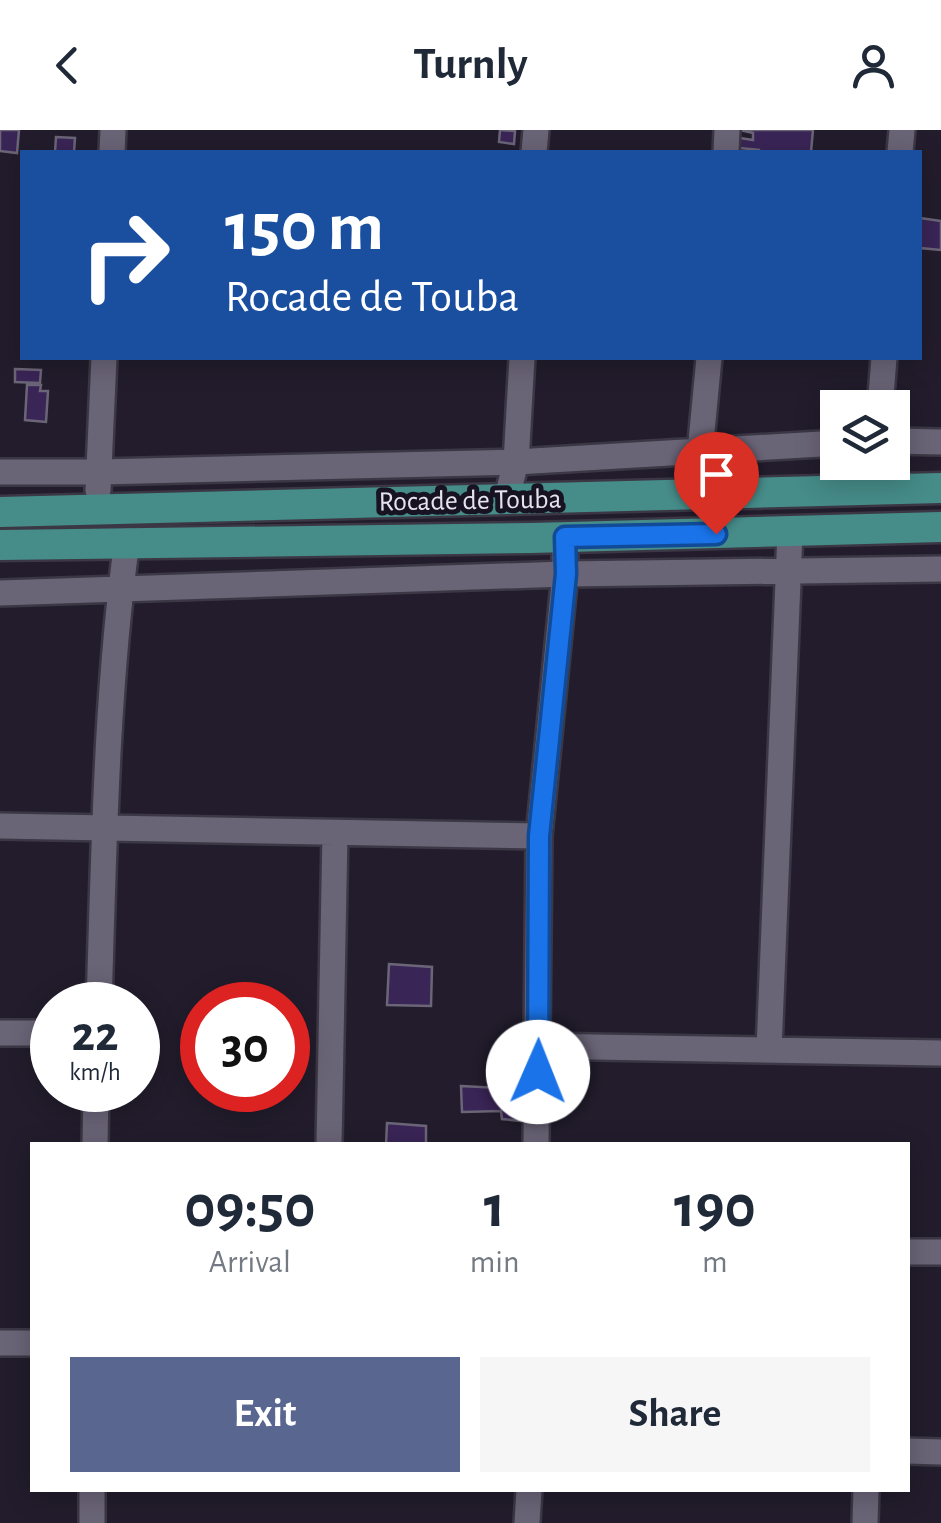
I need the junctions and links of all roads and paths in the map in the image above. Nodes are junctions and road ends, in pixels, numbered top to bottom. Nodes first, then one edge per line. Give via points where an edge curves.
1 (104, 360) edge
2 (522, 360) edge
3 (708, 360) edge
4 (884, 360) edge
5 (881, 390) edge
6 (910, 441) edge
7 (941, 442) edge
8 (820, 444) edge
9 (701, 450) junction
10 (516, 462) junction
11 (0, 472) edge
12 (100, 472) junction
13 (825, 480) edge
14 (898, 480) edge
15 (941, 488) edge
16 (696, 494) junction
17 (507, 497) junction
18 (95, 510) junction
19 (0, 512) edge
20 (941, 527) edge
21 (790, 532) junction
22 (565, 537) junction
23 (127, 541) junction
24 (0, 545) edge
25 (941, 569) edge
26 (791, 571) junction
27 (566, 574) junction
28 (120, 590) junction
29 (0, 593) edge
30 (0, 826) edge
31 (105, 829) junction
32 (335, 833) junction
33 (539, 836) junction
34 (99, 982) edge
35 (0, 1033) edge
36 (30, 1033) edge
37 (538, 1046) junction
38 (769, 1050) junction
39 (941, 1053) edge
40 (96, 1112) edge
41 (95, 1142) edge
42 (329, 1142) edge
43 (536, 1142) edge
44 (910, 1252) edge
45 (941, 1252) edge
46 (0, 1342) edge
47 (30, 1343) edge
48 (910, 1451) edge
49 (941, 1452) edge
50 (92, 1492) edge
51 (529, 1492) edge
52 (866, 1492) edge
53 (92, 1523) edge
54 (527, 1523) edge
55 (865, 1523) edge

1 - 12 street
2 - 10 street
3 - 9 street
4 - 5 street
6 - 7 street
8 - 9 street
9 - 10 street
9 - 16 street
10 - 12 street
10 - 17 street
11 - 12 street
12 - 18 street
13 - 16 main road, Rocade de Touba
14 - 15 main road, Rocade de Touba
16 - 17 main road, Rocade de Touba
17 - 18 main road, Rocade de Touba
18 - 19 main road, Rocade de Touba
20 - 21 main road, Rocade de Touba
21 - 22 main road, Rocade de Touba
21 - 26 street
22 - 23 main road, Rocade de Touba
22 - 27 street
23 - 24 main road, Rocade de Touba
23 - 28 street
25 - 26 street
26 - 27 street
26 - 38 street
27 - 28 street
27 - 33 street
28 - 29 street
28 - 31 street
30 - 31 street
31 - 32 street
31 - 34 street
32 - 33 street
32 - 42 street
33 - 37 street
35 - 36 street
37 - 38 street
37 - 43 street
38 - 39 street
40 - 41 street
44 - 45 street
46 - 47 street
48 - 49 street
50 - 53 street
51 - 54 street
52 - 55 street

